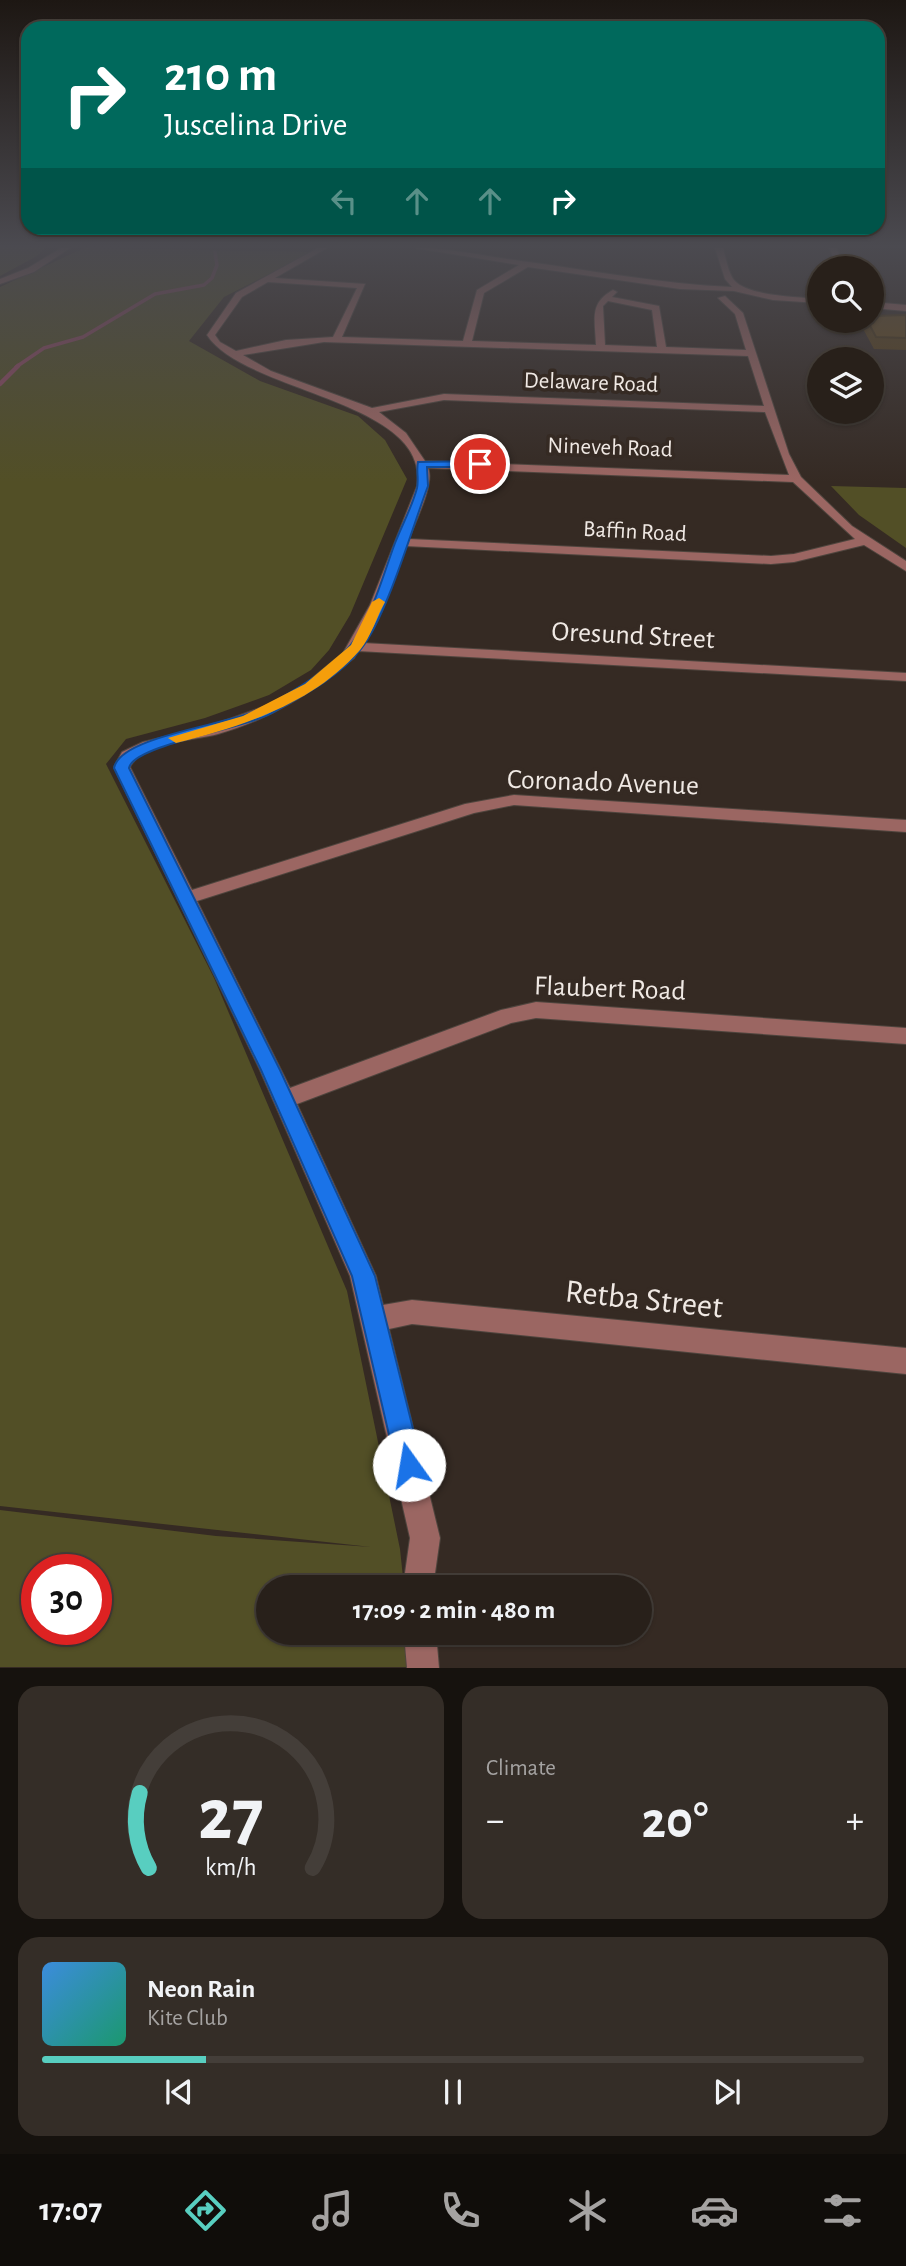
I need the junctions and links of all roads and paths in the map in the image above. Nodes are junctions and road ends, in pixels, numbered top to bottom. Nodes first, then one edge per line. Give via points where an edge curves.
1 (216, 326) edge
2 (343, 326) edge
3 (472, 326) edge
4 (600, 326) edge
5 (658, 326) edge
6 (743, 326) edge
7 (336, 340) junction
8 (467, 344) junction
9 (601, 348) junction
10 (662, 350) junction
11 (234, 354) junction
12 (753, 354) junction
13 (769, 409) junction
14 (371, 411) junction
15 (422, 464) junction
16 (796, 479) junction
17 (864, 541) junction
18 (402, 542) junction
19 (906, 567) edge
20 (356, 647) junction
21 (906, 677) edge
22 (906, 826) edge
23 (186, 898) junction
24 (906, 1036) edge
25 (284, 1100) junction
26 (375, 1320) junction
27 (906, 1361) edge
28 (420, 1575) edge
29 (421, 1645) edge
30 (423, 1668) edge

1 - 11 street via 212,339
2 - 7 street
3 - 8 street
4 - 9 street
5 - 10 street
6 - 12 street
7 - 8 street
7 - 11 street via 300,341
8 - 9 street
9 - 10 street
10 - 12 street
11 - 14 street via 283,379
12 - 13 street
13 - 14 street, Delaware Road via 444,397
13 - 16 street
14 - 15 street via 402,435
15 - 16 street, Nineveh Road
15 - 18 street via 423,486
16 - 17 street
17 - 18 street, Baffin Road via 771,560
17 - 19 street
18 - 20 street
20 - 21 street, Oresund Street
20 - 23 street via 310,687 269,710 215,730 149,745 123,760 124,776
22 - 23 street, Coronado Avenue via 514,800 471,808
23 - 25 street
24 - 25 street, Flaubert Road via 536,1010 508,1016
25 - 26 street via 363,1276
26 - 27 street, Retba Street via 412,1312
26 - 28 street via 425,1538
29 - 30 street

